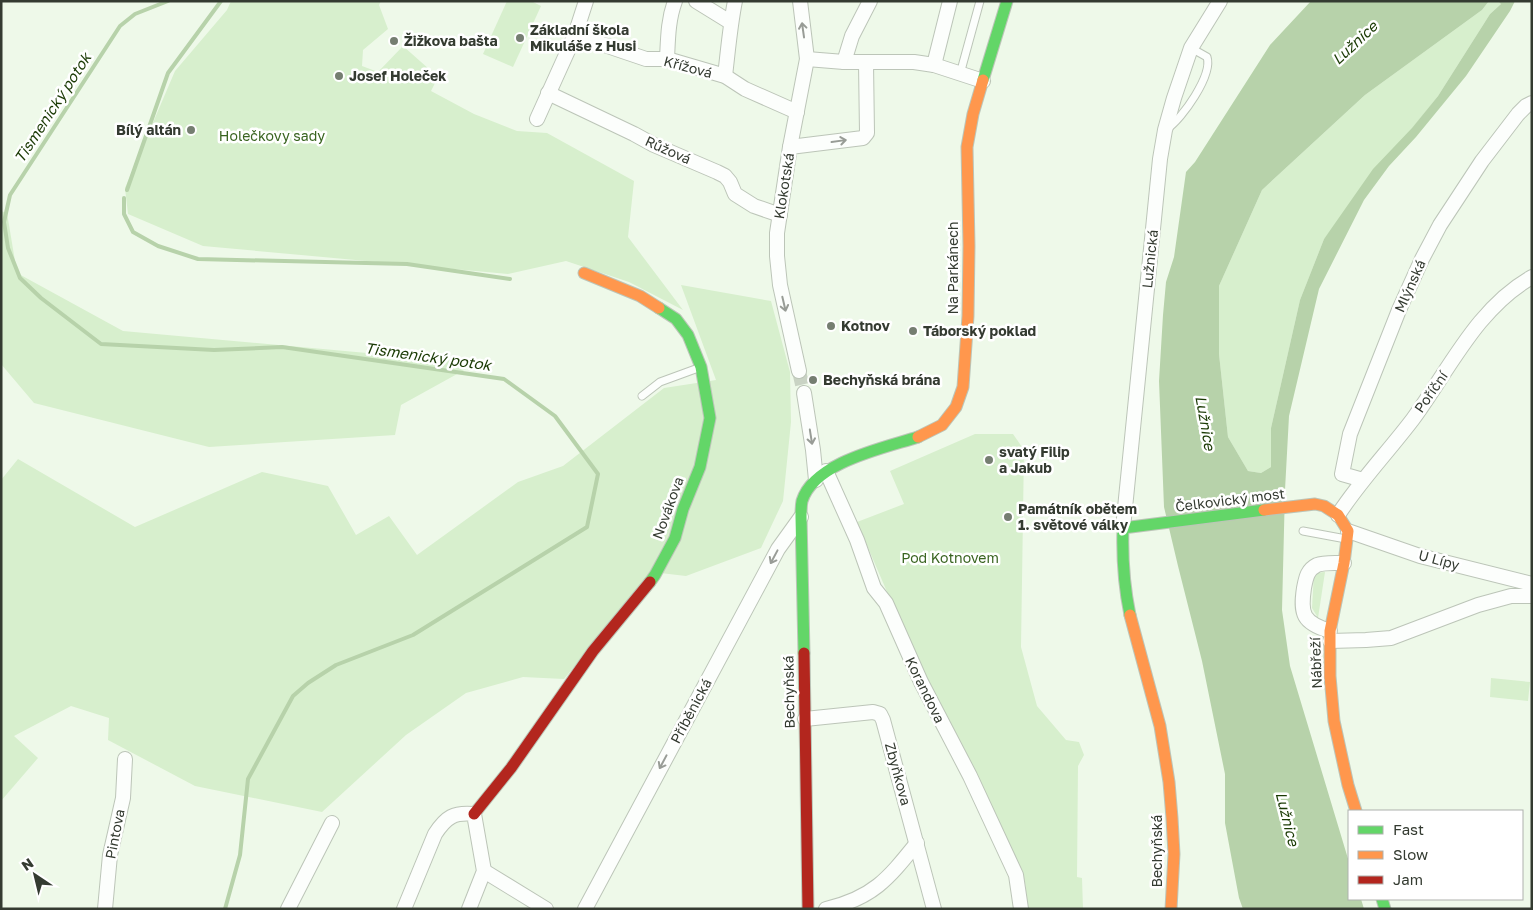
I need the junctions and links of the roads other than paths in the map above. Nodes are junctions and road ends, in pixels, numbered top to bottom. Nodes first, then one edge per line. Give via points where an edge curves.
1 (586, 1) edge
2 (675, 1) edge
3 (696, 1) edge
4 (735, 1) edge
5 (800, 1) edge
6 (870, 1) edge
7 (950, 1) edge
8 (980, 1) edge
9 (1008, 1) edge
10 (1220, 1) edge
11 (730, 22) junction
12 (575, 35) junction
13 (1191, 48) junction
14 (667, 59) junction
15 (807, 59) junction
16 (844, 62) junction
17 (866, 63) junction
18 (934, 65) junction
19 (960, 74) junction
20 (725, 76) junction
21 (983, 81) junction
22 (548, 93) junction
23 (1532, 103) edge
24 (797, 112) junction
25 (537, 119) dead end
26 (1165, 130) junction
27 (790, 147) junction
28 (780, 216) junction
29 (584, 272) dead end
30 (1532, 277) edge
31 (701, 367) junction
32 (800, 370) tunnel mouth
33 (804, 393) tunnel mouth
34 (642, 396) dead end
35 (821, 476) junction
36 (1362, 480) junction
37 (1338, 515) junction
38 (801, 517) junction
39 (1123, 528) junction
40 (1303, 532) dead end
41 (1347, 535) junction
42 (1344, 563) junction
43 (1532, 584) edge
44 (1532, 596) edge
45 (1330, 636) junction
46 (805, 719) junction
47 (125, 759) dead end
48 (1356, 810) edge
49 (474, 814) junction
50 (332, 823) dead end
51 (917, 843) junction
52 (484, 871) junction
53 (106, 909) edge
54 (288, 909) edge
55 (404, 909) edge
56 (469, 909) edge
57 (546, 909) edge
58 (585, 909) edge
59 (808, 909) edge
60 (826, 909) edge
61 (934, 909) edge
62 (1021, 909) edge
63 (1171, 909) edge

1 - 12 street
2 - 14 street via 670,14
3 - 11 street
4 - 11 street
15 -> 5 street, Klokotská
6 - 16 street via 852,36
7 - 18 street
8 - 19 lane
9 - 21 street, Na Parkánech
10 - 13 street, Lužnická
11 - 20 street
12 - 14 street, Křížová via 646,59
12 - 22 street
13 - 26 street, Lužnická
13 - 26 lane via 1207,57 1207,67 1200,87 1184,114
14 - 20 street, Křížová
15 - 16 street
15 - 24 street, Klokotská
16 - 17 street
17 - 18 street
27 -> 17 street via 863,138 867,133
18 - 19 street
19 - 21 street
20 - 24 street, Křížová via 745,89
21 - 35 street, Na Parkánech via 967,147 968,316 963,388 956,406 942,425 924,436 850,460
22 - 25 street
22 - 28 street, Růžová via 725,176 735,194
23 - 36 street, Mlýnská via 1518,114 1482,161 1440,225 1418,267 1347,443 1342,474
24 - 27 street, Klokotská
26 - 39 street, Lužnická
27 - 28 street, Klokotská
28 -> 32 street, Klokotská via 777,234 780,285
29 - 31 street, Novákova via 640,296 676,319 688,335
30 - 36 street, Poříční via 1516,286 1493,307 1397,440
31 - 34 lane via 660,382
31 - 49 street, Novákova via 710,418 700,467 675,538 655,575 593,651 511,768
33 -> 35 street via 813,450
35 - 38 street, Bechyňská via 804,496
35 - 62 street, Korandova via 857,540 874,588 886,603 920,682 970,776 1016,875
36 - 37 street, Poříční
37 - 39 street, Čelkovický most via 1315,504
37 - 41 street
38 - 46 street, Bechyňská
38 -> 58 street, Příběnická via 778,548
39 - 63 street, Bechyňská via 1123,567 1128,603 1160,729 1171,795 1174,840
40 - 41 lane
41 - 42 street, Nábřeží
41 - 43 street, U Lípy
42 - 45 street, Nábřeží
42 - 45 street via 1322,564 1306,575 1301,604 1303,612 1308,620
44 - 45 street via 1511,596 1478,605 1391,638
45 - 48 street, Nábřeží via 1334,721
46 - 51 street, Zbyňkova via 880,714
46 - 59 street, Bechyňská
47 - 53 street, Pintova via 122,798 110,856
49 - 52 street
49 - 55 street via 455,814 435,834
50 - 54 street
51 - 60 street via 874,889 847,903
51 - 61 street, Zbyňkova
52 - 56 street
52 - 57 street

